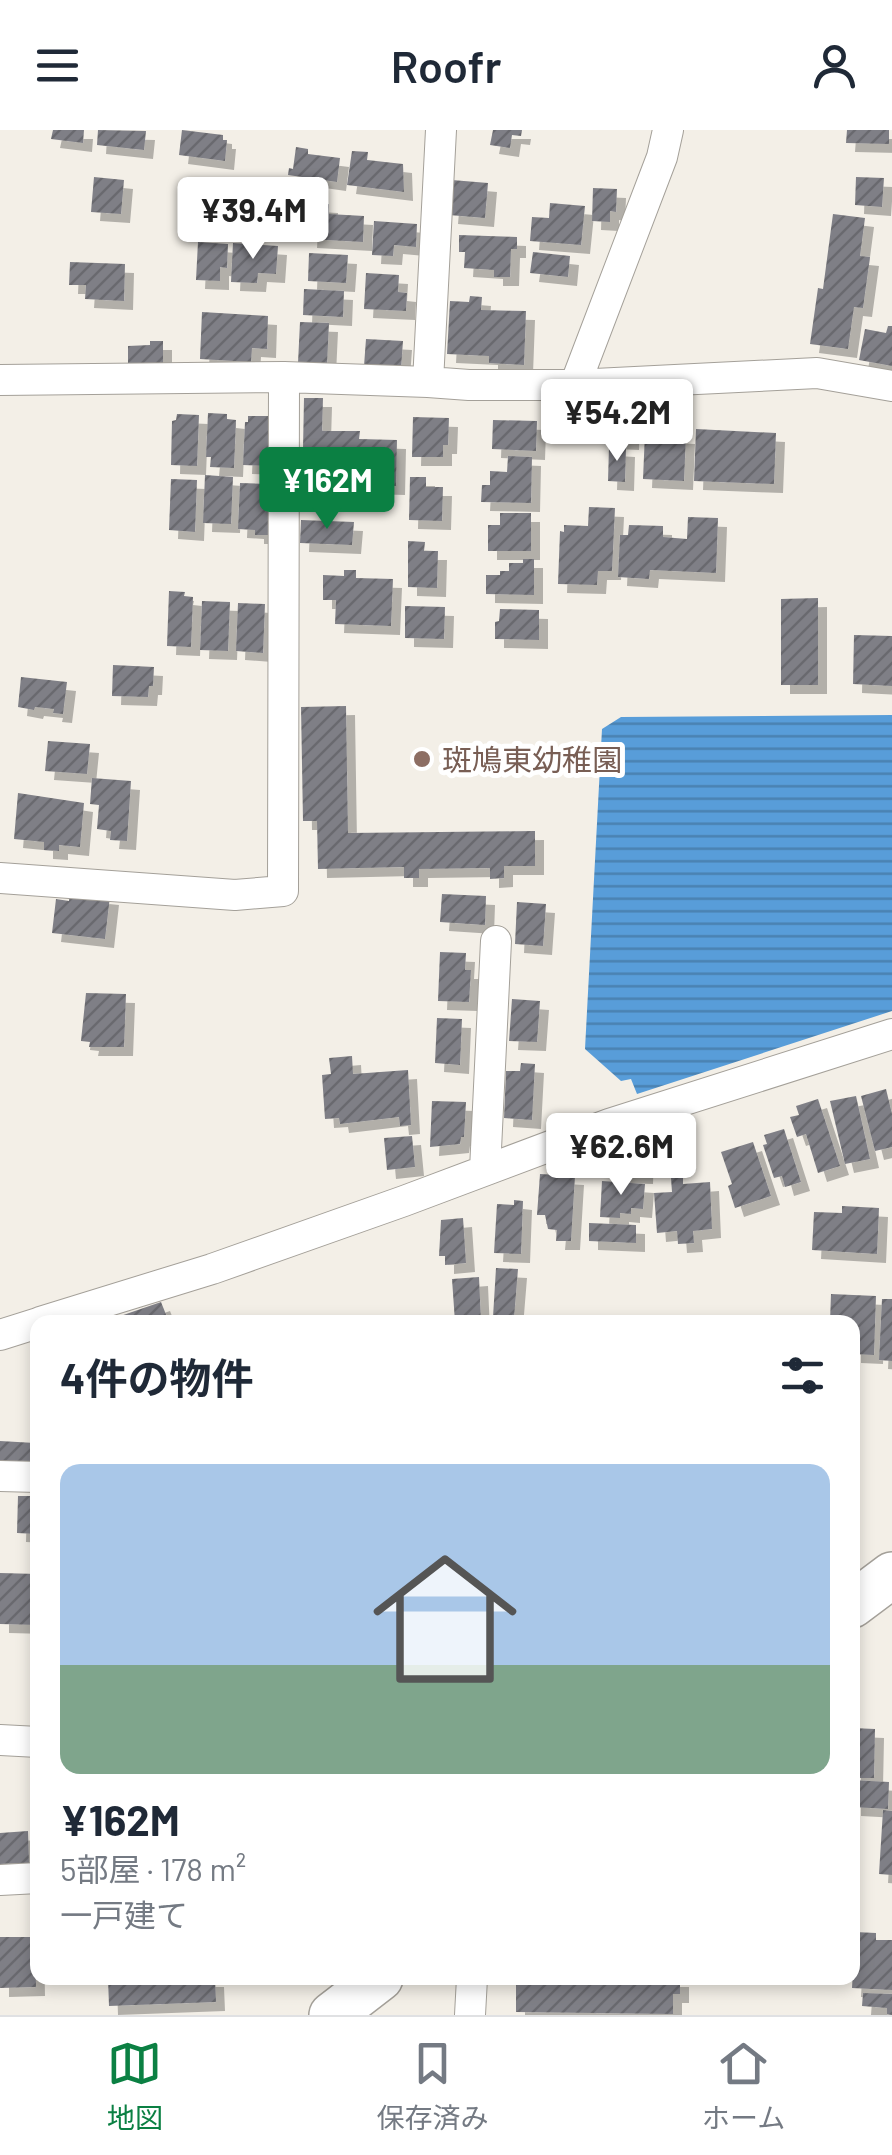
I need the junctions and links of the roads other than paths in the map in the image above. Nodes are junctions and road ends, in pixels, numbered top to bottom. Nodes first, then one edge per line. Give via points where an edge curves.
1 (441, 130) edge
2 (668, 130) edge
3 (284, 377) junction
4 (0, 380) edge
5 (428, 382) junction
6 (575, 385) junction
7 (892, 386) edge
8 (8, 878) edge
9 (496, 941) dead end
10 (892, 1034) edge
11 (485, 1170) junction
12 (65, 1315) edge
13 (30, 1326) edge
14 (0, 1334) edge
15 (0, 1476) edge
16 (30, 1477) edge
17 (892, 1575) edge
18 (860, 1599) edge
19 (0, 1740) edge
20 (30, 1742) edge
21 (30, 1878) edge
22 (0, 1880) edge
23 (371, 1985) edge
24 (472, 1985) edge
25 (332, 2015) edge
26 (470, 2015) edge

1 - 5 street
2 - 6 street
3 - 4 street
3 - 5 street
3 - 8 street via 283,891 235,895
5 - 6 street
6 - 7 street via 817,373
9 - 11 street
10 - 11 street
11 - 12 street
13 - 14 street
15 - 16 street
17 - 18 highway
19 - 20 street
21 - 22 street
23 - 25 highway
24 - 26 street

